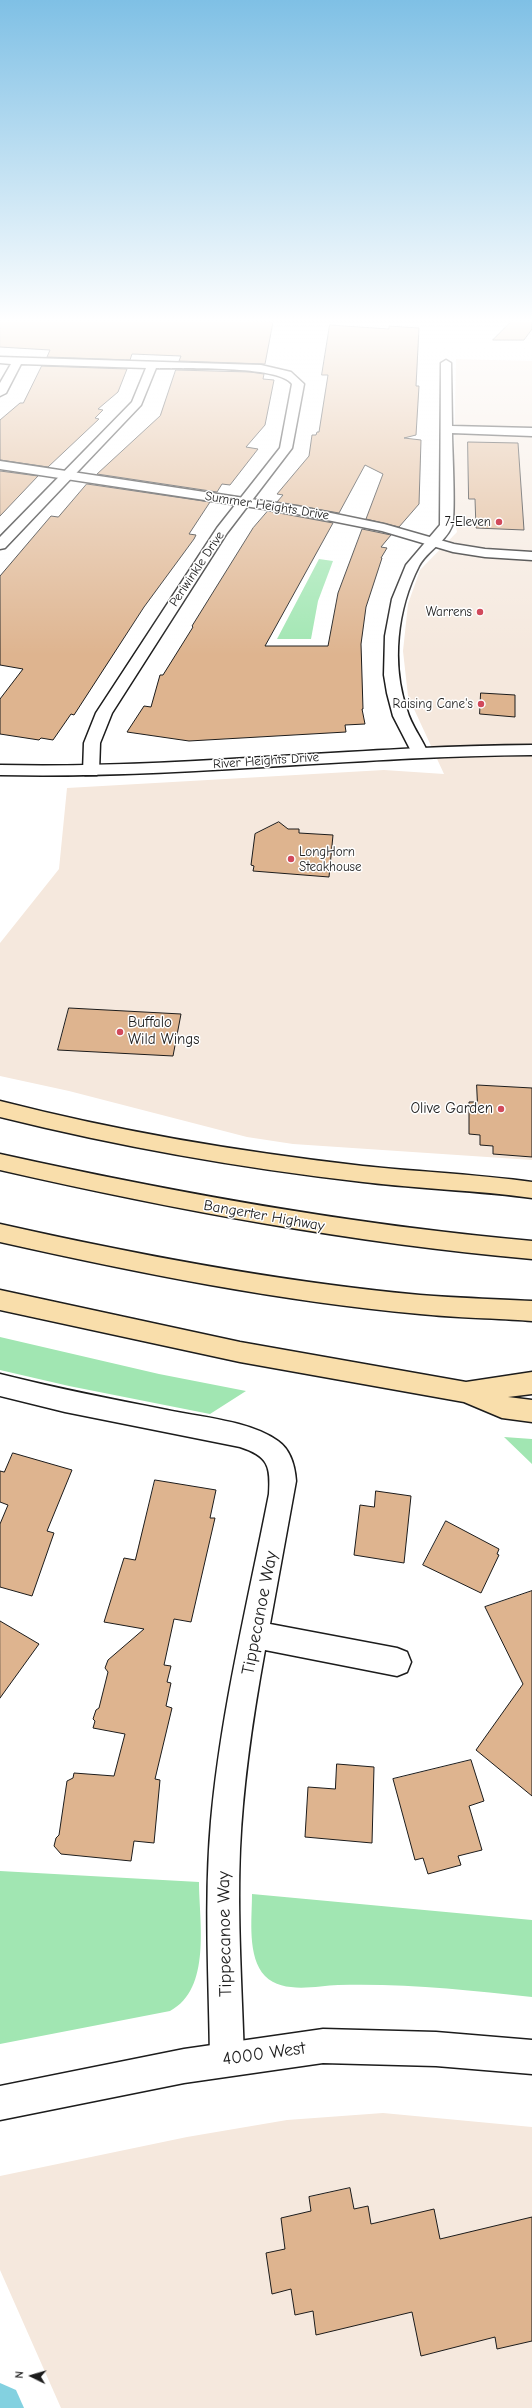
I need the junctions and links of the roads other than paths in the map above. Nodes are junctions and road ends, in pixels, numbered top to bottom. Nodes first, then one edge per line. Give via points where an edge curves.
1 (110, 430) edge
2 (290, 430) edge
3 (445, 430) edge
4 (485, 430) edge
5 (532, 432) edge
6 (0, 465) edge
7 (66, 475) junction
8 (244, 502) junction
9 (434, 542) junction
10 (0, 545) edge
11 (532, 556) edge
12 (532, 750) edge
13 (420, 752) junction
14 (0, 770) edge
15 (91, 772) junction
16 (0, 1109) edge
17 (0, 1162) edge
18 (532, 1182) edge
19 (503, 1185) junction
20 (532, 1190) edge
21 (0, 1233) edge
22 (532, 1250) edge
23 (0, 1300) edge
24 (532, 1310) edge
25 (532, 1383) edge
26 (0, 1385) edge
27 (466, 1392) junction
28 (532, 1411) edge
29 (256, 1635) junction
30 (397, 1662) dead end
31 (532, 2057) edge
32 (227, 2059) junction
33 (0, 2103) edge

1 - 7 street
2 - 8 street, Periwinkle Drive via 287,445
3 - 9 street via 446,520 444,530
4 - 5 street
6 - 7 street, Summer Heights Drive
7 - 8 street, Summer Heights Drive
7 - 10 street
8 - 9 street, Summer Heights Drive via 326,515
8 - 15 street, Periwinkle Drive via 206,555 104,713 92,743
9 - 11 street, Summer Heights Drive via 473,552
9 - 13 street via 418,557 406,580 396,610 392,641 393,678 399,708
12 - 13 street, River Heights Drive
13 - 15 street, River Heights Drive
14 - 15 street, River Heights Drive
16 - 19 highway via 206,1154 365,1174
17 - 22 highway, Bangerter Highway via 123,1191 264,1217 444,1243
18 - 19 highway
19 - 20 highway
21 - 24 highway via 80,1252 236,1280 407,1303
23 - 27 highway via 240,1352
25 - 27 highway
26 - 29 street, Tippecanoe Way via 65,1401 240,1436 252,1439 276,1452 282,1465 282,1494
27 - 28 highway via 502,1406
29 - 30 street
29 - 32 street, Tippecanoe Way via 233,1758 226,1822 224,1883
31 - 32 street, 4000 West via 436,2049 323,2046
32 - 33 street, 4000 West

